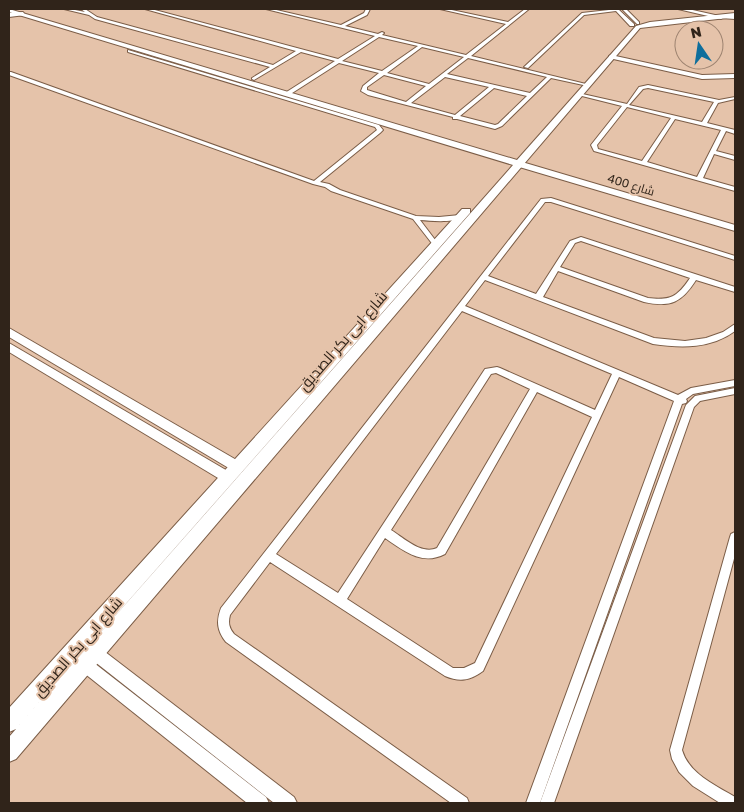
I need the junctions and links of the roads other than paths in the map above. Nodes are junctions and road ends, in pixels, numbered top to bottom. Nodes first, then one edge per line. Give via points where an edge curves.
1 (66, 9) edge
2 (83, 9) edge
3 (147, 9) edge
4 (268, 9) edge
5 (278, 9) edge
6 (376, 9) edge
7 (442, 9) edge
8 (527, 9) edge
9 (617, 9) edge
10 (624, 9) edge
11 (681, 9) edge
12 (17, 10) edge
13 (368, 10) edge
14 (88, 14) junction
15 (9, 15) edge
16 (735, 15) edge
17 (716, 16) junction
18 (41, 18) junction
19 (509, 23) junction
20 (635, 24) junction
21 (344, 26) junction
22 (382, 35) junction
23 (422, 46) junction
24 (301, 50) junction
25 (130, 51) dead end
26 (469, 55) junction
27 (612, 56) junction
28 (341, 61) junction
29 (274, 67) junction
30 (526, 68) junction
31 (735, 72) edge
32 (9, 73) edge
33 (383, 73) junction
34 (444, 75) junction
35 (550, 76) junction
36 (735, 76) edge
37 (254, 79) junction
38 (431, 86) junction
39 (493, 86) junction
40 (583, 86) junction
41 (292, 93) junction
42 (531, 95) junction
43 (735, 98) edge
44 (718, 101) junction
45 (407, 104) junction
46 (628, 104) junction
47 (674, 117) junction
48 (455, 118) junction
49 (705, 123) junction
50 (724, 129) junction
51 (735, 130) edge
52 (712, 152) junction
53 (735, 158) edge
54 (517, 159) junction
55 (643, 164) junction
56 (699, 179) junction
57 (316, 183) junction
58 (735, 189) edge
59 (337, 191) joint
60 (460, 217) junction
61 (415, 218) junction
62 (735, 221) edge
63 (735, 228) edge
64 (436, 244) junction
65 (735, 258) edge
66 (556, 268) junction
67 (695, 276) junction
68 (482, 277) junction
69 (735, 290) edge
70 (538, 298) junction
71 (460, 307) junction
72 (735, 327) edge
73 (9, 332) edge
74 (9, 347) edge
75 (342, 358) junction
76 (617, 372) junction
77 (735, 383) edge
78 (535, 387) junction
79 (735, 391) edge
80 (679, 399) junction
81 (690, 405) junction
82 (596, 415) junction
83 (236, 466) junction
84 (226, 477) junction
85 (384, 532) junction
86 (735, 537) edge
87 (269, 555) junction
88 (339, 601) junction
89 (89, 659) junction
90 (9, 722) edge
91 (9, 752) edge
92 (260, 803) edge
93 (288, 803) edge
94 (462, 803) edge
95 (533, 803) edge
96 (547, 803) edge
97 (732, 803) edge

1 - 14 street
2 - 14 street
3 - 24 street
4 - 21 street
5 - 21 street
6 - 13 street
7 - 19 street
8 - 19 street
9 - 20 street
9 - 30 street via 584,13
10 - 20 street
11 - 17 street
12 - 15 street
12 - 18 main road
13 - 21 street
14 - 29 street
16 - 17 main road, شارع ابى بكر الصديق
17 - 20 main road, شارع ابى بكر الصديق
17 - 27 main road, شارع ابى بكر الصديق via 640,26
18 - 37 main road
18 - 41 main road
19 - 26 street
20 - 40 main road, شارع ابى بكر الصديق
21 - 22 street
22 - 23 street
22 - 26 street
22 - 28 street
23 - 26 street
23 - 33 street
24 - 28 street
24 - 29 street
25 - 57 street via 378,126 378,132
26 - 30 street
26 - 34 street
26 - 35 street
27 - 31 street via 698,72
27 - 36 street via 702,77
27 - 40 main road, شارع ابى بكر الصديق
28 - 33 street
28 - 41 street
29 - 37 street
30 - 40 street
32 - 57 street
33 - 38 street
33 - 45 street via 364,86 364,91
34 - 38 street
34 - 39 street
35 - 40 street
35 - 42 street
37 - 41 main road
38 - 45 street
39 - 42 street
39 - 48 street
40 - 46 street
40 - 54 main road, شارع ابى بكر الصديق
41 - 54 main road
42 - 48 street via 497,127
43 - 44 street
44 - 46 street via 648,86 641,88
44 - 49 street
45 - 48 street
46 - 47 street
46 - 49 street
46 - 55 street via 594,146 600,152
47 - 49 street
47 - 55 street
49 - 50 street
49 - 51 street
50 - 51 street
50 - 52 street
52 - 53 street
52 - 56 street
54 - 60 main road, شارع ابى بكر الصديق
54 - 62 street, شارع 400
54 - 63 street, شارع 400
54 - 75 main road, شارع ابى بكر الصديق
55 - 56 street
56 - 58 street
57 - 59 street
59 - 61 street
60 - 61 street
60 - 64 main road, شارع ابى بكر الصديق
61 - 64 street
64 - 75 main road, شارع ابى بكر الصديق
65 - 68 street via 547,200 540,202
66 - 67 street via 647,300 662,302 684,294
66 - 67 street via 572,242 581,239
66 - 70 street
67 - 69 street
68 - 70 street
68 - 71 street
70 - 72 street via 653,341 703,342
71 - 76 street
71 - 87 street
73 - 83 street
74 - 84 street
75 - 83 main road, شارع ابى بكر الصديق
75 - 89 main road, شارع ابى بكر الصديق
76 - 80 street
76 - 82 street
77 - 80 street via 691,391
78 - 82 street
78 - 85 street via 497,370 486,373
78 - 85 street via 440,551 424,555
79 - 81 street via 698,398
80 - 81 street
80 - 95 street
81 - 96 street
82 - 88 street via 479,667 473,672 460,675 448,672
83 - 84 main road, شارع ابى بكر الصديق
84 - 90 main road, شارع ابى بكر الصديق
85 - 88 street
86 - 97 street via 676,750 683,770
87 - 88 street
87 - 94 street via 225,612 224,631
89 - 91 main road, شارع ابى بكر الصديق
89 - 92 street
89 - 93 street

